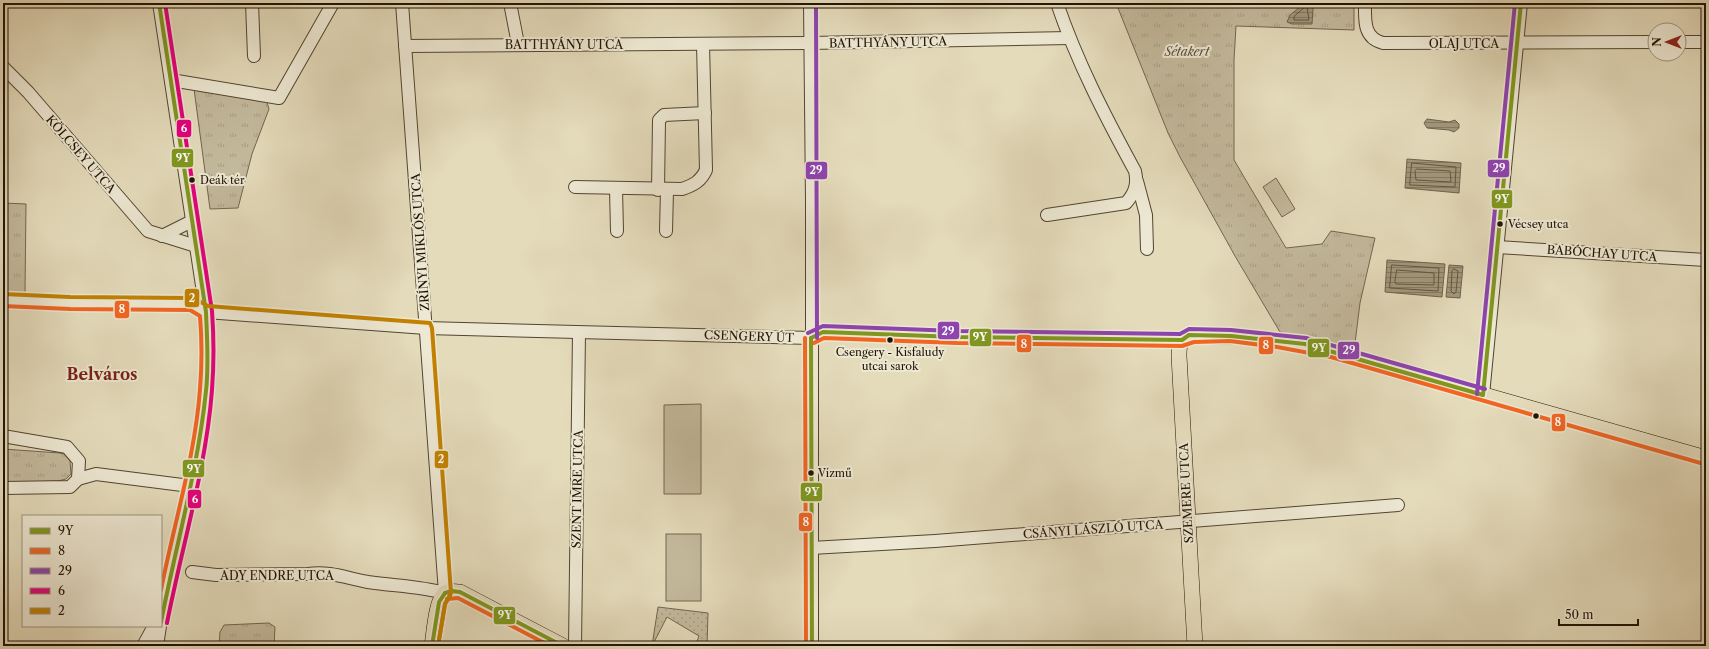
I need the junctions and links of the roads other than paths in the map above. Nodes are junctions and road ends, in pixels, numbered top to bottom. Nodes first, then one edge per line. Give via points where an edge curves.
1 (159, 3) edge
2 (252, 3) edge
3 (333, 3) edge
4 (402, 3) edge
5 (510, 3) edge
6 (810, 3) edge
7 (1057, 3) edge
8 (1365, 3) edge
9 (1521, 3) edge
10 (1069, 38) junction
11 (1647, 42) edge
12 (1687, 42) edge
13 (1706, 42) edge
14 (810, 43) junction
15 (1517, 43) junction
16 (518, 44) junction
17 (703, 44) junction
18 (405, 46) junction
19 (254, 56) dead end
20 (3, 67) edge
21 (171, 80) junction
22 (705, 113) junction
23 (1137, 181) junction
24 (575, 187) dead end
25 (616, 189) junction
26 (662, 190) junction
27 (1047, 215) dead end
28 (192, 221) junction
29 (617, 231) dead end
30 (666, 231) dead end
31 (162, 236) junction
32 (196, 246) junction
33 (1497, 246) junction
34 (1147, 249) dead end
35 (1706, 260) edge
36 (3, 300) edge
37 (206, 312) junction
38 (426, 328) junction
39 (579, 333) junction
40 (811, 338) junction
41 (1182, 340) junction
42 (1483, 395) junction
43 (3, 436) edge
44 (1706, 458) edge
45 (78, 479) junction
46 (190, 486) junction
47 (3, 488) edge
48 (1398, 505) dead end
49 (1187, 522) junction
50 (811, 548) junction
51 (192, 572) dead end
52 (445, 593) junction
53 (162, 615) edge
54 (153, 627) edge
55 (160, 627) edge
56 (143, 646) edge
57 (157, 646) edge
58 (432, 646) edge
59 (563, 646) edge
60 (574, 646) edge
61 (812, 646) edge
62 (1195, 646) edge

1 - 21 street
2 - 19 street
3 - 21 street via 279,98
4 - 18 street, ZRÍNYI MIKLÓS UTCA
5 - 16 street
6 - 14 street
7 - 10 street
8 - 15 street, OLAJ UTCA via 1365,26 1370,36 1383,42
9 - 15 street
10 - 14 street, BATTHYÁNY UTCA
10 - 23 street via 1090,86 1135,171
11 - 15 street, OLAJ UTCA
12 - 13 street
14 - 17 street, BATTHYÁNY UTCA
14 - 40 street
15 - 33 street
16 - 17 street, BATTHYÁNY UTCA
16 - 18 street, BATTHYÁNY UTCA
17 - 22 street
18 - 38 street, ZRÍNYI MIKLÓS UTCA
20 - 31 street, KÖLCSEY UTCA via 28,92 148,231
21 - 28 street
22 - 26 street via 706,170 702,178 691,186
22 - 26 street via 664,115 659,120
23 - 27 street via 1135,190 1126,202
23 - 34 street via 1146,215
24 - 25 street
25 - 26 street
25 - 29 street
26 - 30 street
28 - 31 street
28 - 32 street
31 - 32 street, KÖLCSEY UTCA
32 - 37 street
33 - 35 street, BABÓCHAY UTCA
33 - 42 street
36 - 37 street via 192,304
37 - 38 street, CSENGERY ÚT
37 - 46 street via 208,377
38 - 39 street, CSENGERY ÚT
38 - 52 street, ZRÍNYI MIKLÓS UTCA
39 - 40 street, CSENGERY ÚT
39 - 60 street, SZENT IMRE UTCA
40 - 41 street, CSENGERY ÚT via 823,332 957,337
40 - 50 street
41 - 42 main road, CSENGERY ÚT via 1189,335 1231,336 1305,344
41 - 49 main road, SZEMERE UTCA via 1179,356
42 - 44 main road, CSENGERY ÚT
43 - 45 street via 67,447 79,461
45 - 46 street via 96,474
45 - 47 street via 70,487
46 - 53 street
48 - 49 street, CSÁNYI LÁSZLÓ UTCA
49 - 50 street, CSÁNYI LÁSZLÓ UTCA
49 - 62 main road, SZEMERE UTCA
50 - 61 street
51 - 52 street, ADY ENDRE UTCA via 216,575 319,572 369,582 422,587
52 - 58 main road, ZRÍNYI MIKLÓS UTCA via 439,602
52 - 59 main road, ADY ENDRE UTCA via 460,592
54 - 56 street
55 - 57 street

